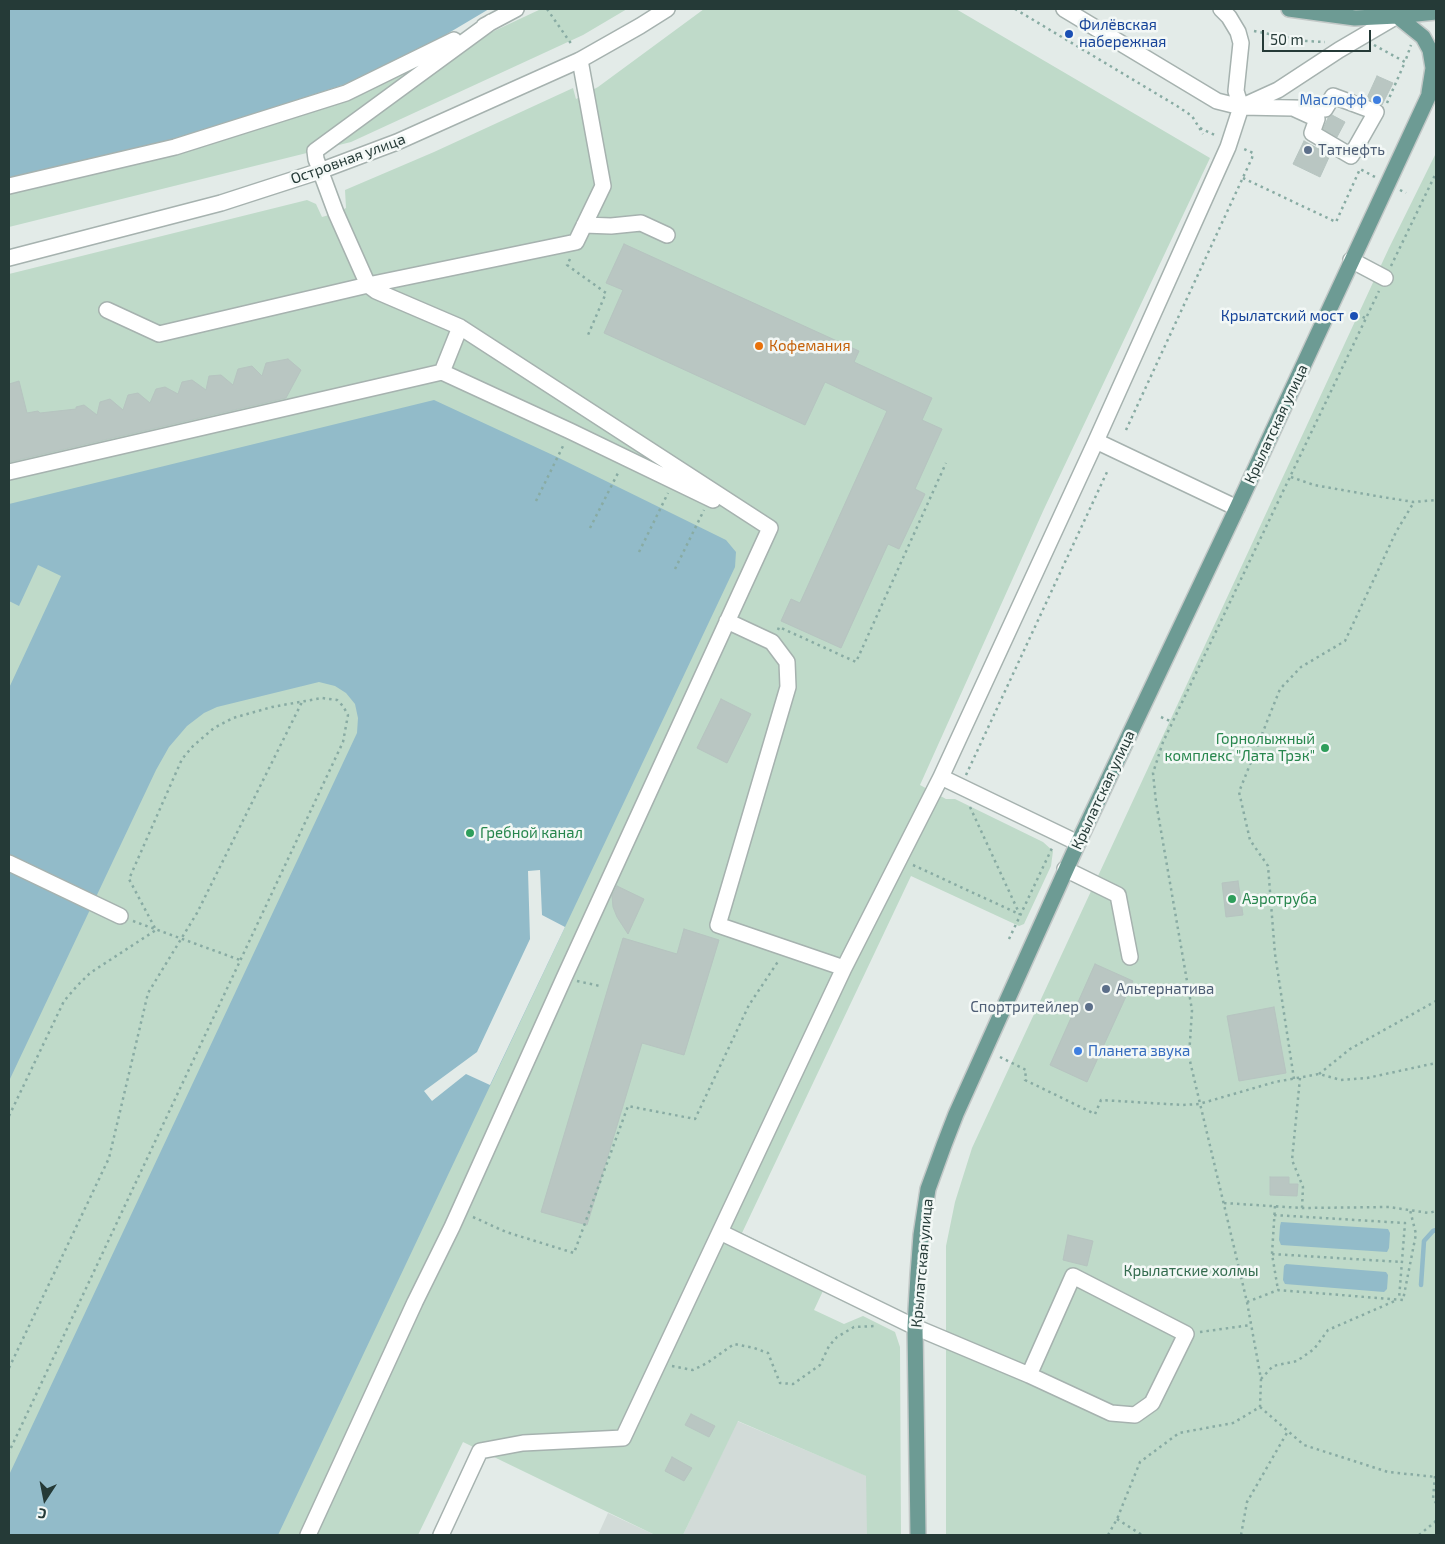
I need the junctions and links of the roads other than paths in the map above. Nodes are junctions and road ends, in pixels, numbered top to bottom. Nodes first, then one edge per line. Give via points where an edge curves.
1 (516, 9) edge
2 (667, 9) edge
3 (1064, 9) edge
4 (1221, 9) edge
5 (1289, 9) edge
6 (1436, 12) edge
7 (1397, 16) junction
8 (492, 22) junction
9 (580, 60) junction
10 (1433, 89) edge
11 (1241, 107) junction
12 (1292, 108) junction
13 (320, 171) junction
14 (9, 186) edge
15 (584, 225) junction
16 (667, 235) dead end
17 (9, 247) edge
18 (47, 249) junction
19 (9, 258) edge
20 (1351, 260) junction
21 (1385, 278) road end
22 (368, 285) junction
23 (107, 310) dead end
24 (460, 327) junction
25 (442, 372) junction
26 (1096, 441) junction
27 (9, 472) edge
28 (1237, 508) junction
29 (770, 528) junction
30 (727, 621) junction
31 (941, 777) junction
32 (1078, 843) junction
33 (9, 863) edge
34 (1066, 869) junction
35 (120, 916) road end
36 (1130, 957) dead end
37 (844, 968) junction
38 (720, 1232) junction
39 (915, 1327) junction
40 (1029, 1374) junction
41 (308, 1535) edge
42 (441, 1535) edge
43 (918, 1535) edge

1 - 8 street
2 - 9 street, Островная улица
3 - 11 street via 1217,101
4 - 11 street via 1230,17 1242,43 1236,91
5 - 7 main road via 1355,18
6 - 7 main road
7 - 10 main road, Крылатская улица via 1423,37 1430,50
7 - 11 street via 1278,90
8 - 13 street via 315,150
8 - 14 street via 346,92 174,147
9 - 13 street, Островная улица via 397,142
9 - 15 street via 603,186
10 - 20 main road, Крылатская улица
11 - 12 street
11 - 26 street via 1228,147
12 - 12 street via 1317,119 1312,133 1351,156 1376,112 1333,96 1325,109
13 - 18 street, Островная улица via 221,203
13 - 22 street
15 - 16 street via 641,223
15 - 22 street via 576,242
17 - 18 street
18 - 19 street, Островная улица
20 - 21 street
20 - 28 main road, Крылатская улица
22 - 23 street via 160,334
22 - 24 street
24 - 25 street
24 - 29 street
25 - 27 street
25 - 29 street
26 - 28 street
26 - 31 street
28 - 32 main road, Крылатская улица
29 - 30 street
30 - 37 street via 772,642 787,662 788,687 718,925
30 - 41 street via 460,1210
31 - 32 street
31 - 37 street
32 - 34 main road, Крылатская улица
33 - 35 street
34 - 36 street via 1118,895
34 - 39 main road, Крылатская улица via 956,1114 928,1189 921,1235
37 - 38 street
38 - 39 street
38 - 42 street via 624,1438 523,1443 480,1450
39 - 40 street
39 - 43 main road, Крылатская улица
40 - 40 street via 1073,1276 1186,1334 1152,1403 1135,1416 1111,1413

